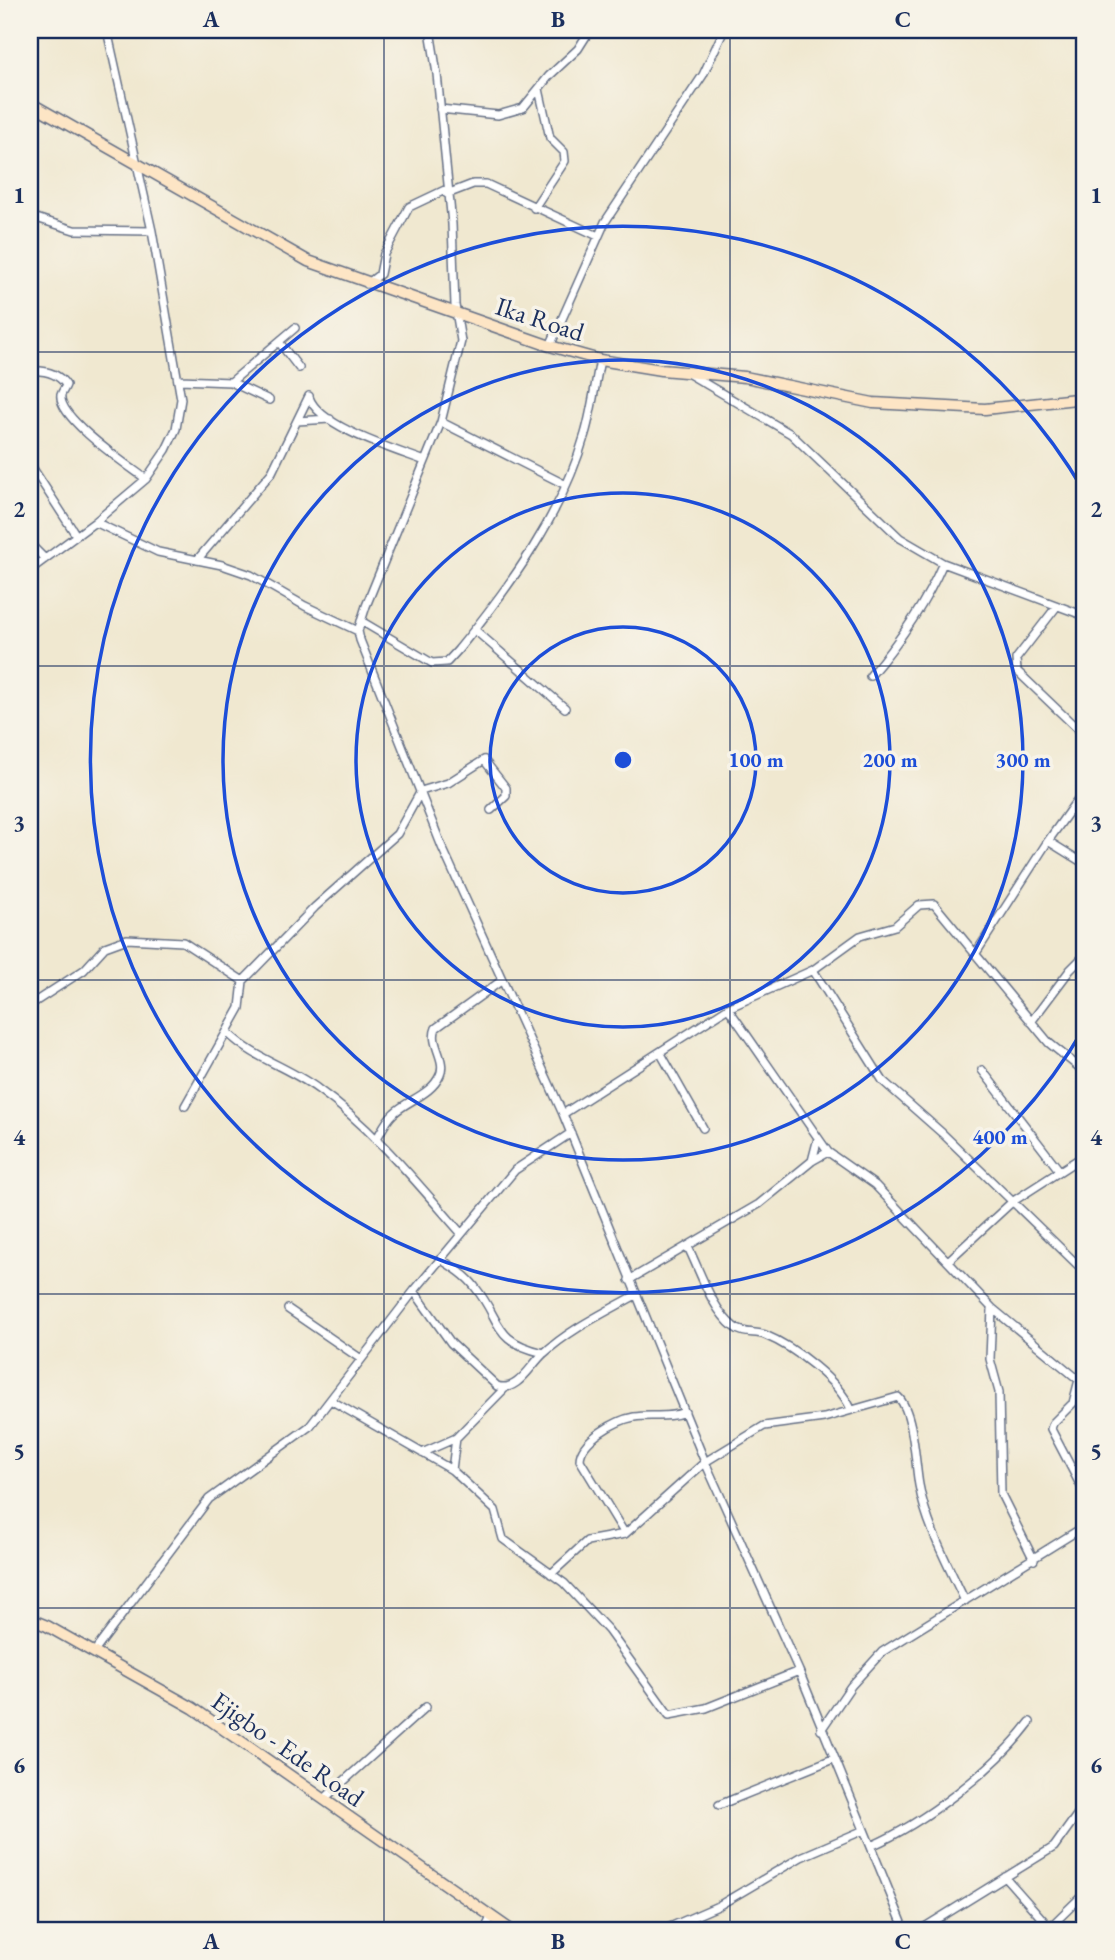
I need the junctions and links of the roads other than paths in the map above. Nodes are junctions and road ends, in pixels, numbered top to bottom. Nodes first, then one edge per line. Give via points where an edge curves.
1 (107, 30) edge
2 (430, 30) edge
3 (724, 30) edge
4 (586, 31) edge
5 (538, 89) junction
6 (30, 103) edge
7 (440, 110) junction
8 (135, 165) junction
9 (447, 192) junction
10 (534, 208) junction
11 (30, 216) edge
12 (152, 231) junction
13 (597, 236) junction
14 (366, 284) junction
15 (458, 314) junction
16 (295, 328) dead end
17 (279, 342) junction
18 (550, 346) junction
19 (600, 360) junction
20 (299, 368) dead end
21 (30, 371) edge
22 (682, 371) junction
23 (180, 380) junction
24 (231, 382) junction
25 (1085, 398) edge
26 (269, 400) dead end
27 (331, 419) junction
28 (298, 421) junction
29 (441, 422) junction
30 (425, 461) junction
31 (30, 464) edge
32 (146, 479) junction
33 (566, 485) junction
34 (95, 522) junction
35 (76, 535) junction
36 (30, 544) edge
37 (45, 559) junction
38 (197, 560) junction
39 (943, 563) junction
40 (30, 570) edge
41 (1057, 606) junction
42 (1085, 616) edge
43 (361, 621) junction
44 (475, 630) junction
45 (358, 631) junction
46 (870, 676) dead end
47 (565, 708) dead end
48 (1085, 736) edge
49 (1085, 789) edge
50 (421, 791) junction
51 (491, 810) dead end
52 (1048, 841) junction
53 (1085, 864) edge
54 (976, 953) junction
55 (1085, 956) edge
56 (813, 970) junction
57 (243, 981) junction
58 (501, 981) junction
59 (30, 1005) edge
60 (728, 1008) junction
61 (1031, 1022) junction
62 (228, 1033) junction
63 (660, 1052) junction
64 (982, 1070) dead end
65 (1085, 1072) edge
66 (186, 1106) dead end
67 (563, 1114) junction
68 (703, 1128) dead end
69 (572, 1133) junction
70 (818, 1138) junction
71 (376, 1140) junction
72 (828, 1152) junction
73 (1085, 1155) edge
74 (812, 1161) junction
75 (1059, 1170) junction
76 (1012, 1202) junction
77 (461, 1233) junction
78 (688, 1247) junction
79 (440, 1259) junction
80 (948, 1261) junction
81 (1085, 1272) edge
82 (629, 1280) junction
83 (414, 1291) junction
84 (636, 1295) junction
85 (992, 1308) junction
86 (288, 1309) dead end
87 (544, 1353) junction
88 (361, 1359) junction
89 (1082, 1383) edge
90 (505, 1388) junction
91 (332, 1401) junction
92 (851, 1409) junction
93 (685, 1412) junction
94 (456, 1438) junction
95 (422, 1453) junction
96 (705, 1462) junction
97 (452, 1470) junction
98 (1085, 1494) edge
99 (1085, 1525) edge
100 (625, 1534) junction
101 (1034, 1559) junction
102 (551, 1574) junction
103 (965, 1601) junction
104 (30, 1619) edge
105 (94, 1652) junction
106 (799, 1671) junction
107 (426, 1707) dead end
108 (1030, 1722) dead end
109 (821, 1730) junction
110 (833, 1759) junction
111 (324, 1799) junction
112 (1085, 1804) edge
113 (719, 1805) dead end
114 (864, 1830) junction
115 (871, 1846) junction
116 (1005, 1877) junction
117 (1085, 1894) edge
118 (491, 1917) junction
119 (1050, 1929) edge
120 (485, 1930) edge
121 (511, 1930) edge
122 (663, 1930) edge
123 (905, 1930) edge
124 (920, 1930) edge

1 - 8 street
2 - 7 street
3 - 13 street via 702,75
4 - 5 street via 578,50
5 - 7 street via 523,108 512,113
5 - 10 street via 550,138 564,152 565,161
6 - 8 street, Ika Road
7 - 9 street
8 - 12 street
8 - 14 street, Ika Road via 261,237
9 - 10 street via 479,183
9 - 14 street via 409,207 384,254 380,274
9 - 15 street
10 - 13 street
11 - 12 street via 74,230
12 - 23 street
13 - 18 street
14 - 15 street, Ika Road
15 - 18 street, Ika Road
15 - 29 street via 461,341
16 - 17 street
17 - 20 street
17 - 24 street
18 - 19 street, Ika Road
19 - 22 street, Ika Road
19 - 33 street via 586,431
21 - 32 street via 62,378 66,385 62,403 78,423
22 - 25 street, Ika Road via 755,378 873,403 950,409
22 - 39 street via 791,434 881,522
23 - 24 street
23 - 32 street via 176,429
24 - 26 street
27 - 28 street
27 - 28 street via 312,406 309,396
27 - 30 street via 351,432
28 - 38 street via 272,472
29 - 30 street
29 - 33 street
30 - 43 street
31 - 35 street
32 - 34 street
33 - 44 street via 520,571
34 - 35 street
34 - 38 street via 158,552
35 - 37 street
36 - 37 street
37 - 40 street
38 - 45 street via 251,575
39 - 41 street
39 - 46 street via 912,620
41 - 42 street
41 - 48 street via 1015,665
43 - 44 street via 440,664
43 - 45 street
44 - 47 street
45 - 50 street
49 - 52 street
50 - 51 street via 448,783 484,760 506,788 506,796
50 - 57 street via 397,834 314,907
50 - 58 street
52 - 53 street
52 - 54 street
54 - 56 street via 934,904 926,902 895,926 852,941
54 - 61 street
55 - 61 street
56 - 60 street
56 - 76 street via 883,1081
57 - 59 street via 183,942 127,939 105,947 84,970
57 - 62 street via 240,1008
58 - 67 street
58 - 71 street via 436,1028 434,1042 441,1072 433,1086 391,1116
60 - 63 street
60 - 70 street
61 - 65 street
62 - 66 street
62 - 71 street via 239,1045 318,1088
63 - 67 street
63 - 68 street
64 - 75 street
67 - 69 street
69 - 77 street via 514,1170
69 - 82 street
70 - 72 street
70 - 74 street
71 - 77 street
72 - 74 street
72 - 80 street via 875,1185
73 - 75 street
74 - 78 street via 773,1194
75 - 76 street
76 - 80 street
76 - 81 street
77 - 79 street
78 - 82 street
78 - 92 street via 728,1322 741,1332 765,1335 808,1363 836,1384
79 - 83 street
79 - 87 street via 476,1287 512,1343
80 - 85 street
82 - 84 street
83 - 88 street
83 - 90 street via 451,1343
84 - 87 street
84 - 93 street
85 - 89 street
85 - 101 street via 990,1359 999,1392 1001,1494
86 - 88 street
87 - 90 street via 513,1386
88 - 91 street
89 - 98 street via 1073,1403 1051,1429
90 - 94 street
91 - 95 street
91 - 105 street via 310,1426 209,1499
92 - 96 street via 824,1418 764,1426
92 - 103 street via 891,1397 902,1401 922,1496
93 - 96 street
93 - 100 street via 673,1417 626,1419 582,1449 580,1460
94 - 95 street
94 - 97 street
95 - 97 street
96 - 100 street
96 - 106 street
97 - 102 street via 495,1510 503,1539
99 - 101 street
100 - 102 street via 587,1541
101 - 103 street
102 - 106 street via 608,1630 669,1715 706,1708
103 - 109 street via 882,1652
104 - 105 street, Ejigbo - Ede Road
105 - 111 street, Ejigbo - Ede Road via 193,1708
106 - 109 street
107 - 111 street
108 - 115 street via 988,1769 914,1826
109 - 110 street
110 - 113 street
110 - 114 street
111 - 118 street, Ejigbo - Ede Road
112 - 116 street via 1054,1847
114 - 115 street
114 - 122 street via 801,1857 718,1906
115 - 123 street
116 - 119 street
116 - 124 street
117 - 119 street
118 - 120 street
118 - 121 street, Ejigbo - Ede Road

